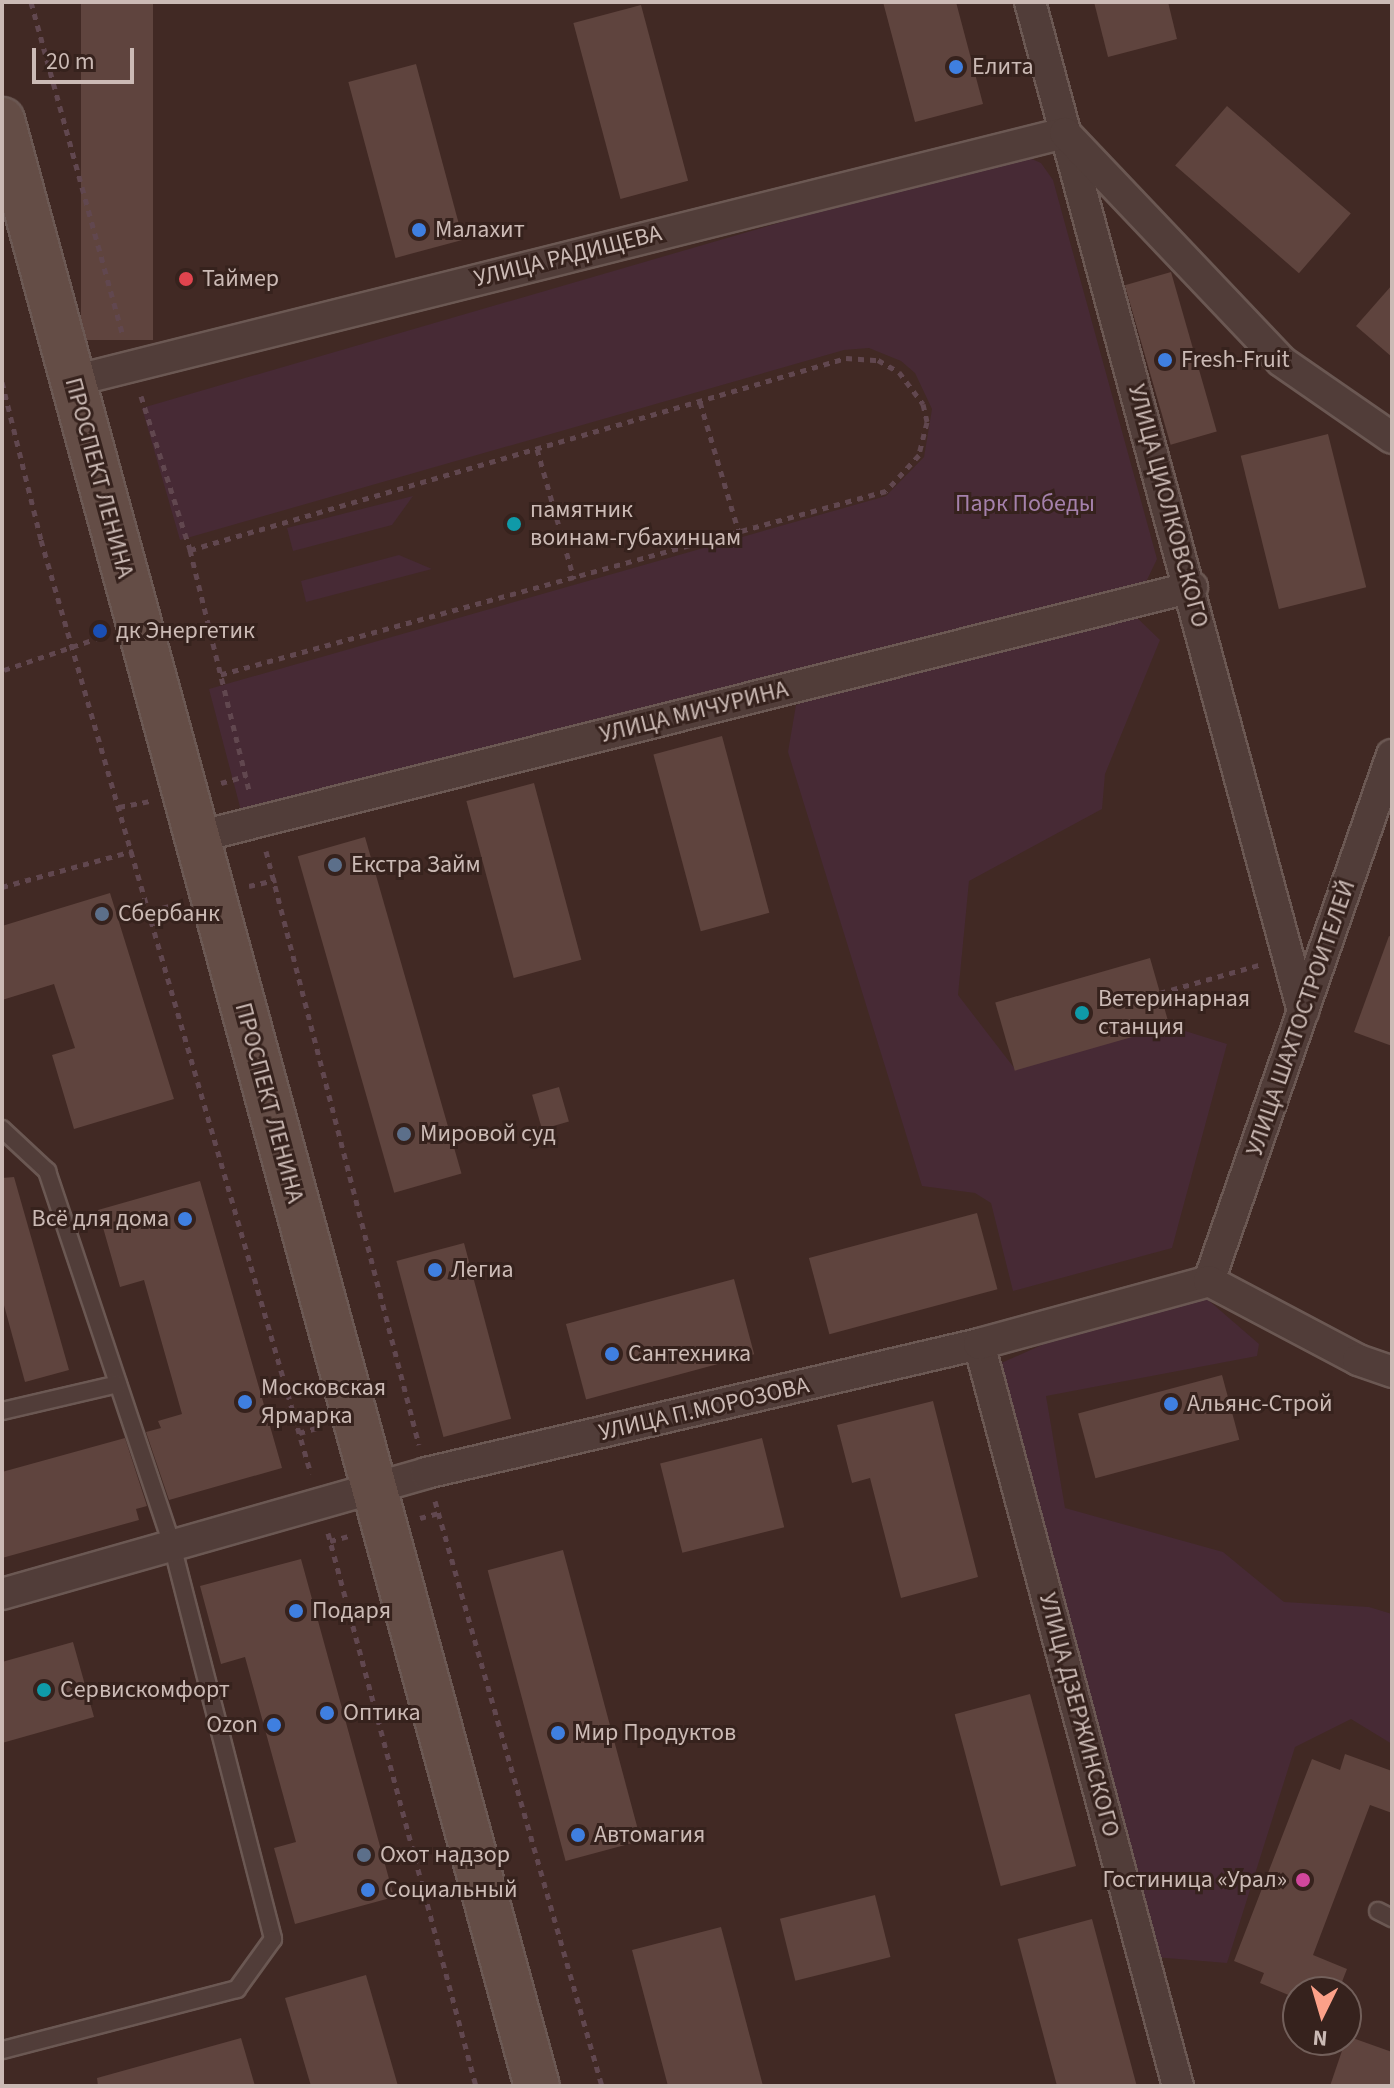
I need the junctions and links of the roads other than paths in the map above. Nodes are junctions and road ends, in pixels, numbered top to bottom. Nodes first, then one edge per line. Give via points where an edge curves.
1 (1030, 2) edge
2 (2, 120) edge
3 (1065, 133) junction
4 (73, 381) junction
5 (1392, 438) edge
6 (1192, 587) junction
7 (1392, 755) edge
8 (197, 837) junction
9 (1303, 1012) junction
10 (2, 1128) edge
11 (1209, 1281) junction
12 (979, 1344) junction
13 (1392, 1372) edge
14 (118, 1384) junction
15 (2, 1411) edge
16 (374, 1488) junction
17 (172, 1545) junction
18 (2, 1594) edge
19 (2, 2050) edge
20 (537, 2086) edge
21 (1178, 2086) edge

1 - 3 street, УЛИЦА ЦИОЛКОВСКОГО
2 - 4 main road, ПРОСПЕКТ ЛЕНИНА
3 - 4 street, УЛИЦА РАДИЩЕВА
3 - 5 street via 1281,361
3 - 6 street, УЛИЦА ЦИОЛКОВСКОГО
4 - 8 main road, ПРОСПЕКТ ЛЕНИНА
6 - 8 street, УЛИЦА МИЧУРИНА
6 - 9 street, УЛИЦА ЦИОЛКОВСКОГО
7 - 9 street, УЛИЦА ШАХТОСТРОИТЕЛЕЙ
8 - 16 main road, ПРОСПЕКТ ЛЕНИНА
9 - 11 street, УЛИЦА ШАХТОСТРОИТЕЛЕЙ
10 - 14 lane via 47,1171
11 - 12 street, УЛИЦА П.МОРОЗОВА
11 - 13 street via 1358,1360
12 - 16 street, УЛИЦА П.МОРОЗОВА
12 - 21 street, УЛИЦА ДЗЕРЖИНСКОГО
14 - 15 lane
14 - 17 lane
16 - 17 street, УЛИЦА П.МОРОЗОВА
16 - 20 main road, ПРОСПЕКТ ЛЕНИНА
17 - 18 street, УЛИЦА П.МОРОЗОВА
17 - 19 lane via 273,1939 237,1989

